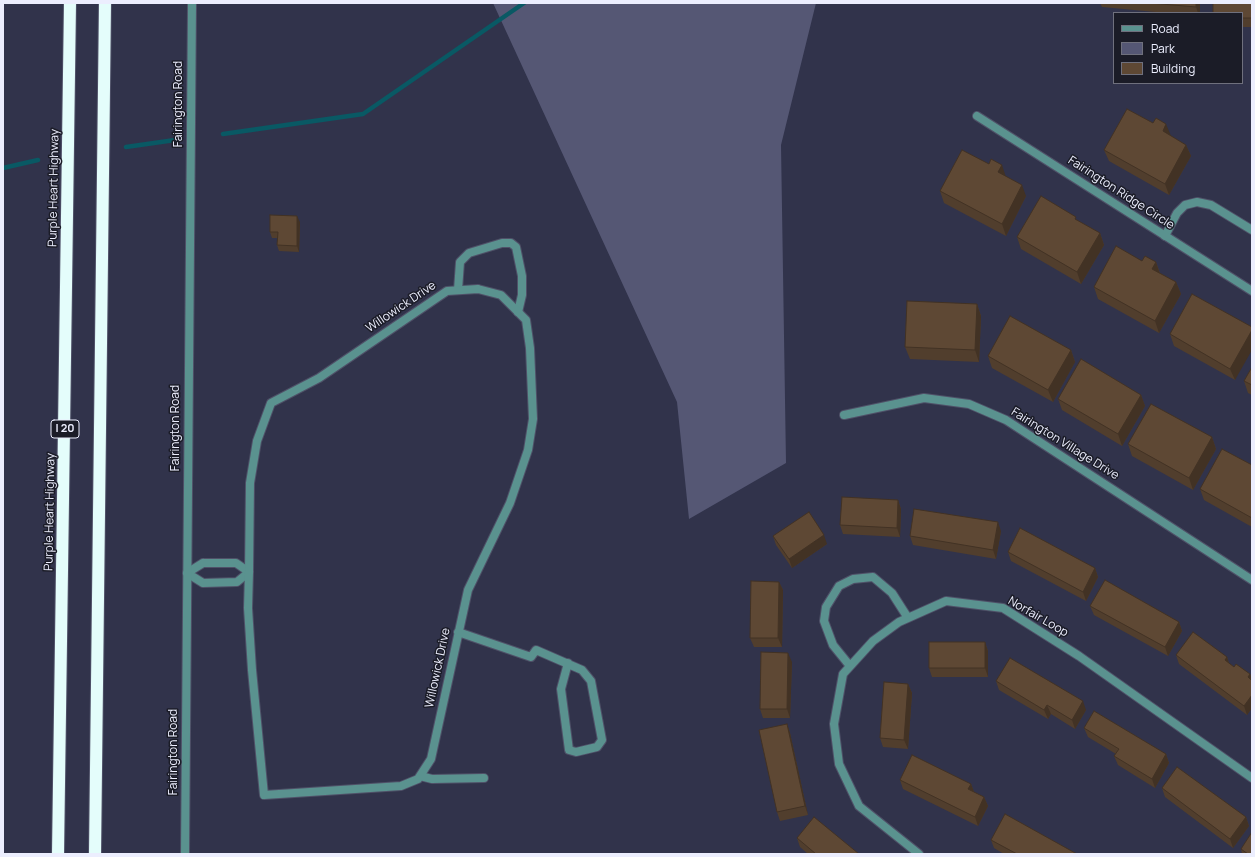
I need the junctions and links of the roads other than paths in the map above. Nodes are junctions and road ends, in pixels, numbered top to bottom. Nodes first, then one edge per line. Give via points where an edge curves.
1 (70, 3) edge
2 (105, 3) edge
3 (192, 3) edge
4 (977, 116) dead end
5 (1252, 230) edge
6 (1165, 236) junction
7 (458, 290) junction
8 (1252, 291) edge
9 (518, 312) junction
10 (844, 415) dead end
11 (249, 572) junction
12 (187, 573) junction
13 (1252, 580) edge
14 (908, 618) junction
15 (458, 632) junction
16 (568, 664) junction
17 (850, 666) junction
18 (420, 776) junction
19 (484, 778) dead end
20 (1252, 778) edge
21 (58, 854) edge
22 (95, 854) edge
23 (185, 854) edge
24 (919, 854) edge

1 - 21 highway, Purple Heart Highway / I 20
2 - 22 highway
3 - 12 street, Fairington Road
4 - 6 street, Fairington Ridge Circle
5 - 6 street via 1211,205 1197,202 1185,205
6 - 8 street, Fairington Ridge Circle
7 - 9 street, Willowick Drive via 478,289 501,295
7 - 9 street via 460,262 469,253 502,243 511,243 516,247 522,276 522,295
7 - 11 street, Willowick Drive via 446,290 319,378 271,403 257,441 250,483
9 - 15 street, Willowick Drive via 526,320 534,419 528,450 510,503 468,590
10 - 13 street, Fairington Village Drive via 924,398 969,404 1006,420
11 - 12 street via 236,563 203,563
11 - 12 street via 237,582 203,583
11 - 18 street, Willowick Drive via 248,608 252,670 264,795 401,786
12 - 23 street, Fairington Road
14 - 17 street, Norfair Loop via 873,641
14 - 17 street via 892,593 873,577 852,580 839,586 826,607 824,621 833,645
14 - 20 street, Norfair Loop via 946,601 1003,608 1079,656
15 - 16 street via 531,657 536,650
15 - 18 street, Willowick Drive via 431,759
16 - 16 street via 582,670 591,681 602,740 597,747 576,752 569,750 561,689
17 - 24 street, Norfair Loop via 843,674 834,724 840,764 859,806
18 - 19 street via 432,779

